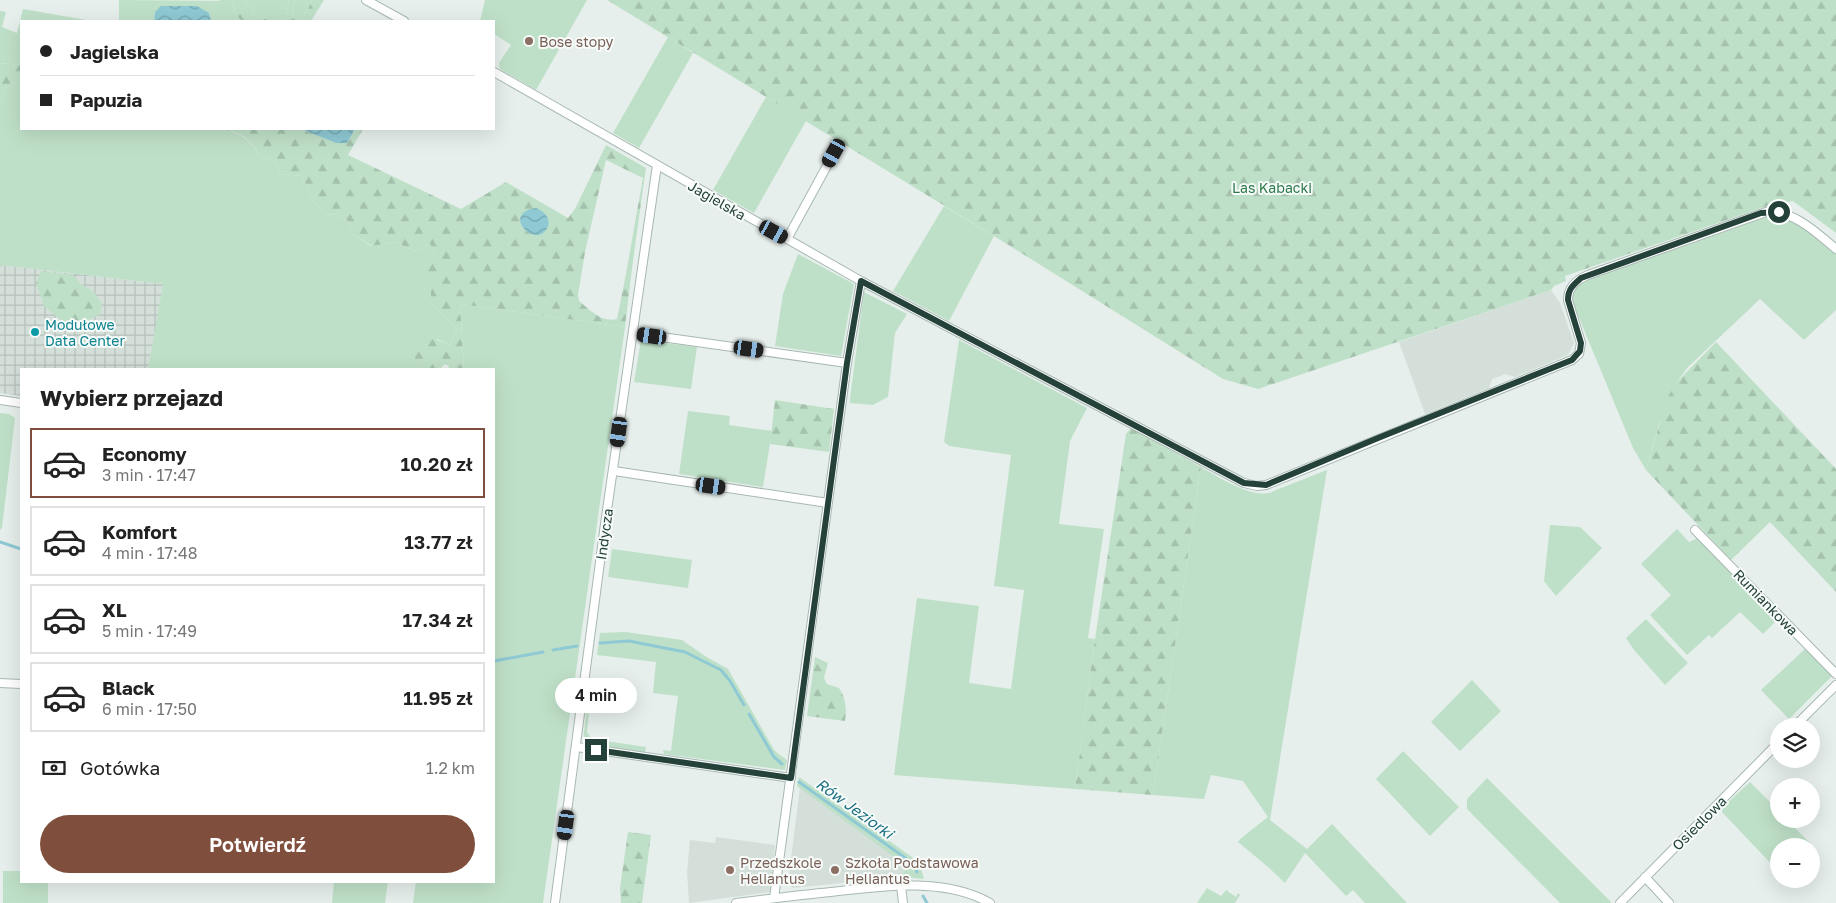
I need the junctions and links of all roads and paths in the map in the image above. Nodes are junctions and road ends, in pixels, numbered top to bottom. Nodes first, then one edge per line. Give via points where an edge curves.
1 (366, 0) edge
2 (402, 20) edge
3 (495, 73) edge
4 (834, 153) dead end
5 (657, 165) junction
6 (786, 239) junction
7 (1836, 249) edge
8 (861, 281) junction
9 (632, 333) junction
10 (847, 363) junction
11 (0, 400) edge
12 (20, 403) edge
13 (614, 471) junction
14 (828, 502) junction
15 (1695, 530) dead end
16 (1836, 674) edge
17 (0, 683) edge
18 (20, 684) edge
19 (1836, 685) edge
20 (1803, 718) edge
21 (577, 747) junction
22 (1770, 751) edge
23 (791, 778) junction
24 (1645, 877) junction
25 (901, 886) junction
26 (774, 898) junction
27 (555, 903) edge
28 (736, 903) edge
29 (903, 903) edge
30 (990, 903) edge
31 (1620, 903) edge
32 (1669, 903) edge

1 - 2 street
3 - 5 street, Jagielska
4 - 6 street
5 - 6 street, Jagielska
5 - 9 street, Indycza
6 - 8 street, Jagielska
7 - 8 street, Jagielska via 1789,215 1766,212 1588,275 1571,285 1568,295 1581,343 1580,351 1572,360 1266,485 1244,483
8 - 10 street
9 - 10 street
9 - 13 street, Indycza
10 - 14 street
11 - 12 street
13 - 14 street
13 - 21 street, Indycza
14 - 23 street
15 - 16 street, Rumiankowa
17 - 18 street
19 - 20 street
21 - 23 street
21 - 27 street, Indycza
22 - 24 street, Osiedlowa
23 - 26 street
24 - 31 street, Osiedlowa
24 - 32 street
25 - 26 street
25 - 29 street
25 - 30 street via 928,886 962,892
26 - 28 street

